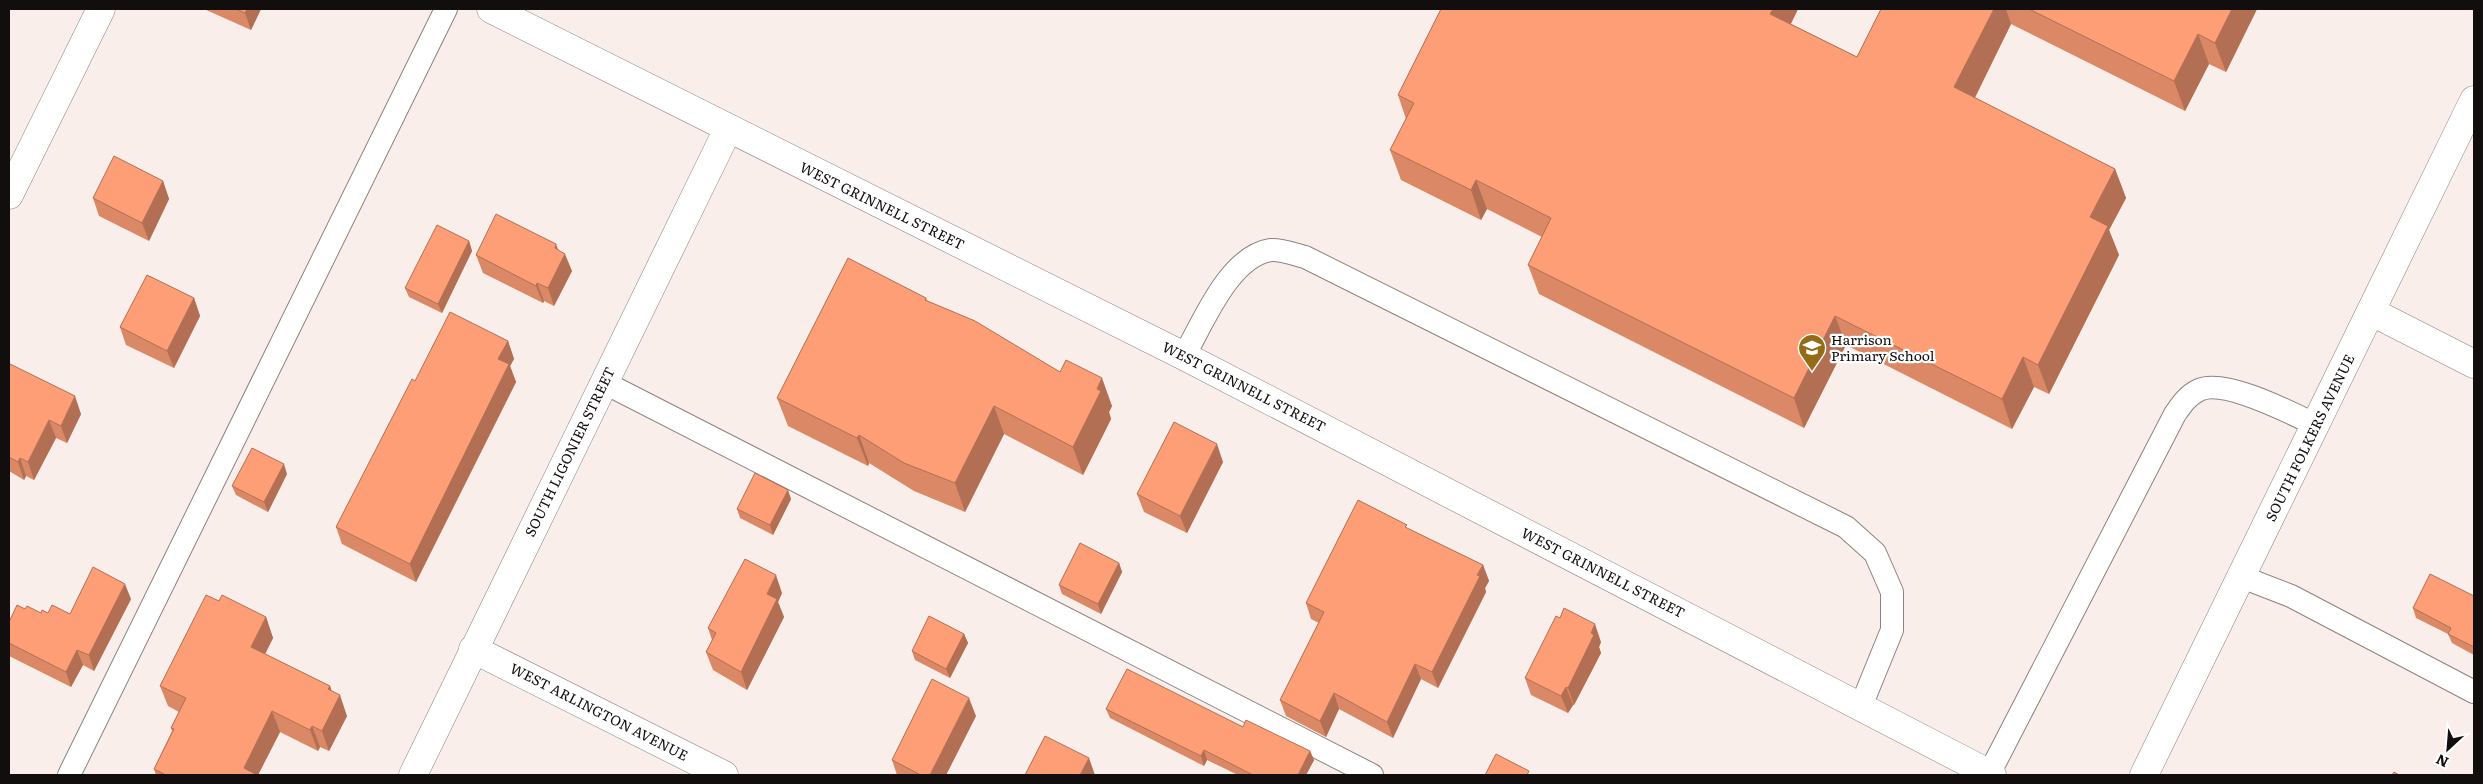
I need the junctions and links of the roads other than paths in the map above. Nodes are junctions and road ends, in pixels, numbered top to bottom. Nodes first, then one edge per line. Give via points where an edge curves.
1 (100, 9) edge
2 (446, 9) edge
3 (491, 9) edge
4 (2474, 100) edge
5 (728, 129) junction
6 (9, 195) edge
7 (2372, 312) junction
8 (1184, 356) junction
9 (2474, 364) edge
10 (604, 382) junction
11 (2316, 425) junction
12 (2242, 577) junction
13 (474, 648) junction
14 (2474, 692) edge
15 (1861, 706) junction
16 (69, 775) edge
17 (413, 775) edge
18 (724, 775) edge
19 (1372, 775) edge
20 (1990, 775) edge
21 (2144, 775) edge

1 - 6 street
2 - 16 lane
3 - 5 street, WEST GRINNELL STREET
4 - 7 street, SOUTH FOLKERS AVENUE
5 - 8 street, WEST GRINNELL STREET
5 - 10 street, SOUTH LIGONIER STREET
7 - 9 street
7 - 11 street, SOUTH FOLKERS AVENUE
8 - 15 street, WEST GRINNELL STREET
8 - 15 lane via 1225,283 1242,263 1272,250 1305,257 1846,527 1875,554 1892,592 1892,630
10 - 13 street, SOUTH LIGONIER STREET
10 - 19 lane
11 - 12 street, SOUTH FOLKERS AVENUE
11 - 20 lane via 2265,402 2218,386 2200,389 2186,398
12 - 14 lane via 2291,596
12 - 21 street, SOUTH FOLKERS AVENUE
13 - 17 street, SOUTH LIGONIER STREET
13 - 18 street, WEST ARLINGTON AVENUE
15 - 20 street, WEST GRINNELL STREET

